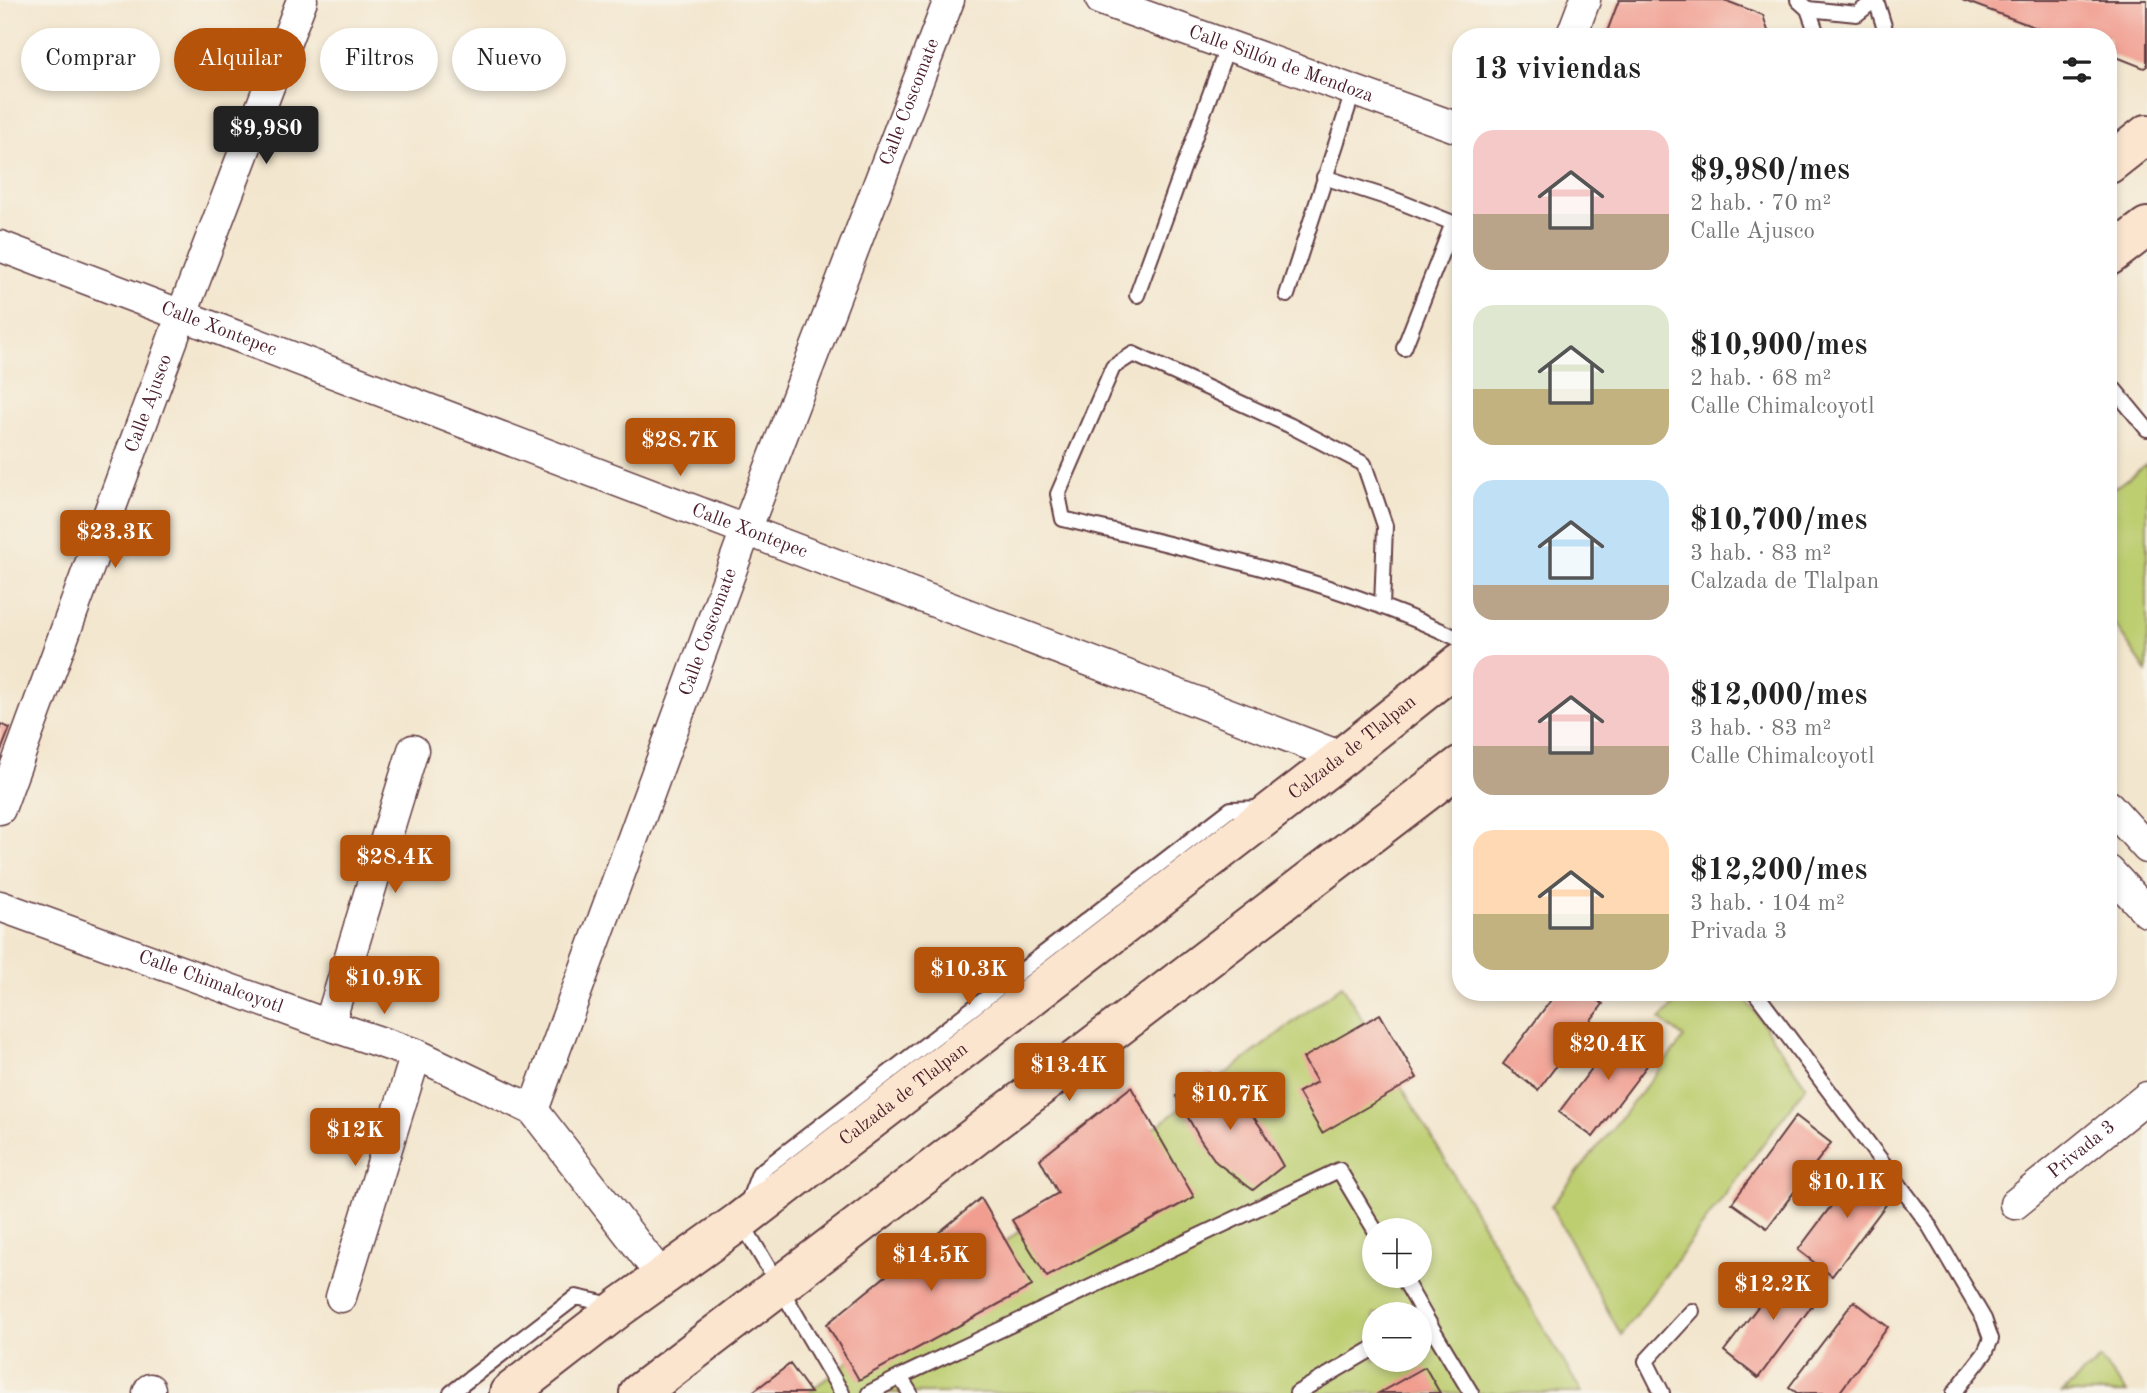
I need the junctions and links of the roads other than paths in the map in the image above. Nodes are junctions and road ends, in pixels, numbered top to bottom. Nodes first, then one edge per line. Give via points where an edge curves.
1 (302, 0) edge
2 (949, 0) edge
3 (1101, 0) edge
4 (1585, 0) edge
5 (1875, 0) edge
6 (1803, 4) edge
7 (1574, 28) edge
8 (1814, 28) edge
9 (1883, 28) edge
10 (1228, 46) junction
11 (1354, 89) junction
12 (1452, 126) edge
13 (2147, 134) edge
14 (2117, 158) edge
15 (1324, 177) junction
16 (1452, 223) edge
17 (1452, 226) edge
18 (2147, 227) edge
19 (0, 246) edge
20 (2117, 250) edge
21 (1136, 295) dead end
22 (1287, 295) dead end
23 (182, 314) junction
24 (1404, 348) dead end
25 (2117, 393) edge
26 (2147, 429) edge
27 (746, 530) junction
28 (1382, 607) junction
29 (1452, 636) edge
30 (1452, 669) edge
31 (413, 750) dead end
32 (1342, 757) junction
33 (1452, 772) edge
34 (0, 809) edge
35 (2117, 815) edge
36 (2147, 848) edge
37 (2117, 880) edge
38 (0, 906) edge
39 (2147, 912) edge
40 (1762, 1001) edge
41 (329, 1025) junction
42 (416, 1054) junction
43 (2147, 1097) edge
44 (533, 1110) junction
45 (2015, 1204) dead end
46 (1368, 1218) edge
47 (740, 1221) junction
48 (663, 1278) junction
49 (780, 1286) junction
50 (341, 1297) dead end
51 (620, 1307) junction
52 (1692, 1311) dead end
53 (1432, 1334) edge
54 (1362, 1355) edge
55 (900, 1377) junction
56 (450, 1393) edge
57 (509, 1393) edge
58 (639, 1393) edge
59 (842, 1393) edge
60 (869, 1393) edge
61 (910, 1393) edge
62 (1297, 1393) edge
63 (1471, 1393) edge
64 (1662, 1393) edge
65 (1954, 1393) edge

1 - 23 street, Calle Ajusco
2 - 27 street, Calle Coscomate
3 - 10 street, Calle Sillón de Mendoza
4 - 7 street
5 - 6 lane via 1857,15
5 - 9 lane
6 - 8 lane
10 - 11 street, Calle Sillón de Mendoza
10 - 21 lane
11 - 12 street, Calle Sillón de Mendoza
11 - 15 lane
13 - 14 main road
15 - 16 lane
15 - 22 lane
17 - 24 lane
18 - 20 main road
19 - 23 street, Calle Xontepec
23 - 27 street, Calle Xontepec
23 - 34 street, Calle Ajusco
25 - 26 lane
27 - 32 street, Calle Xontepec
27 - 44 street, Calle Coscomate
28 - 28 lane via 1242,561 1063,519 1058,494 1113,367 1133,354 1364,464 1385,526
28 - 29 lane
30 - 32 main road, Calzada de Tlalpan
31 - 41 street
32 - 47 main road, Calzada de Tlalpan
33 - 49 main road
35 - 36 street
37 - 39 street
38 - 41 street, Calle Chimalcoyotl
40 - 65 lane via 1927,1222 1984,1319 1991,1339
41 - 42 street, Calle Chimalcoyotl
42 - 44 street, Calle Chimalcoyotl
42 - 50 street
43 - 45 street, Privada 3
44 - 48 street, Calle Chimalcoyotl
46 - 55 lane via 1339,1170
47 - 48 main road, Calzada de Tlalpan
47 - 49 lane
48 - 51 main road, Calzada de Tlalpan
49 - 58 main road
49 - 59 lane
51 - 56 lane via 576,1297
51 - 57 main road, Calzada de Tlalpan
52 - 64 lane via 1646,1361
53 - 63 lane
54 - 62 lane
55 - 60 lane
55 - 61 lane

